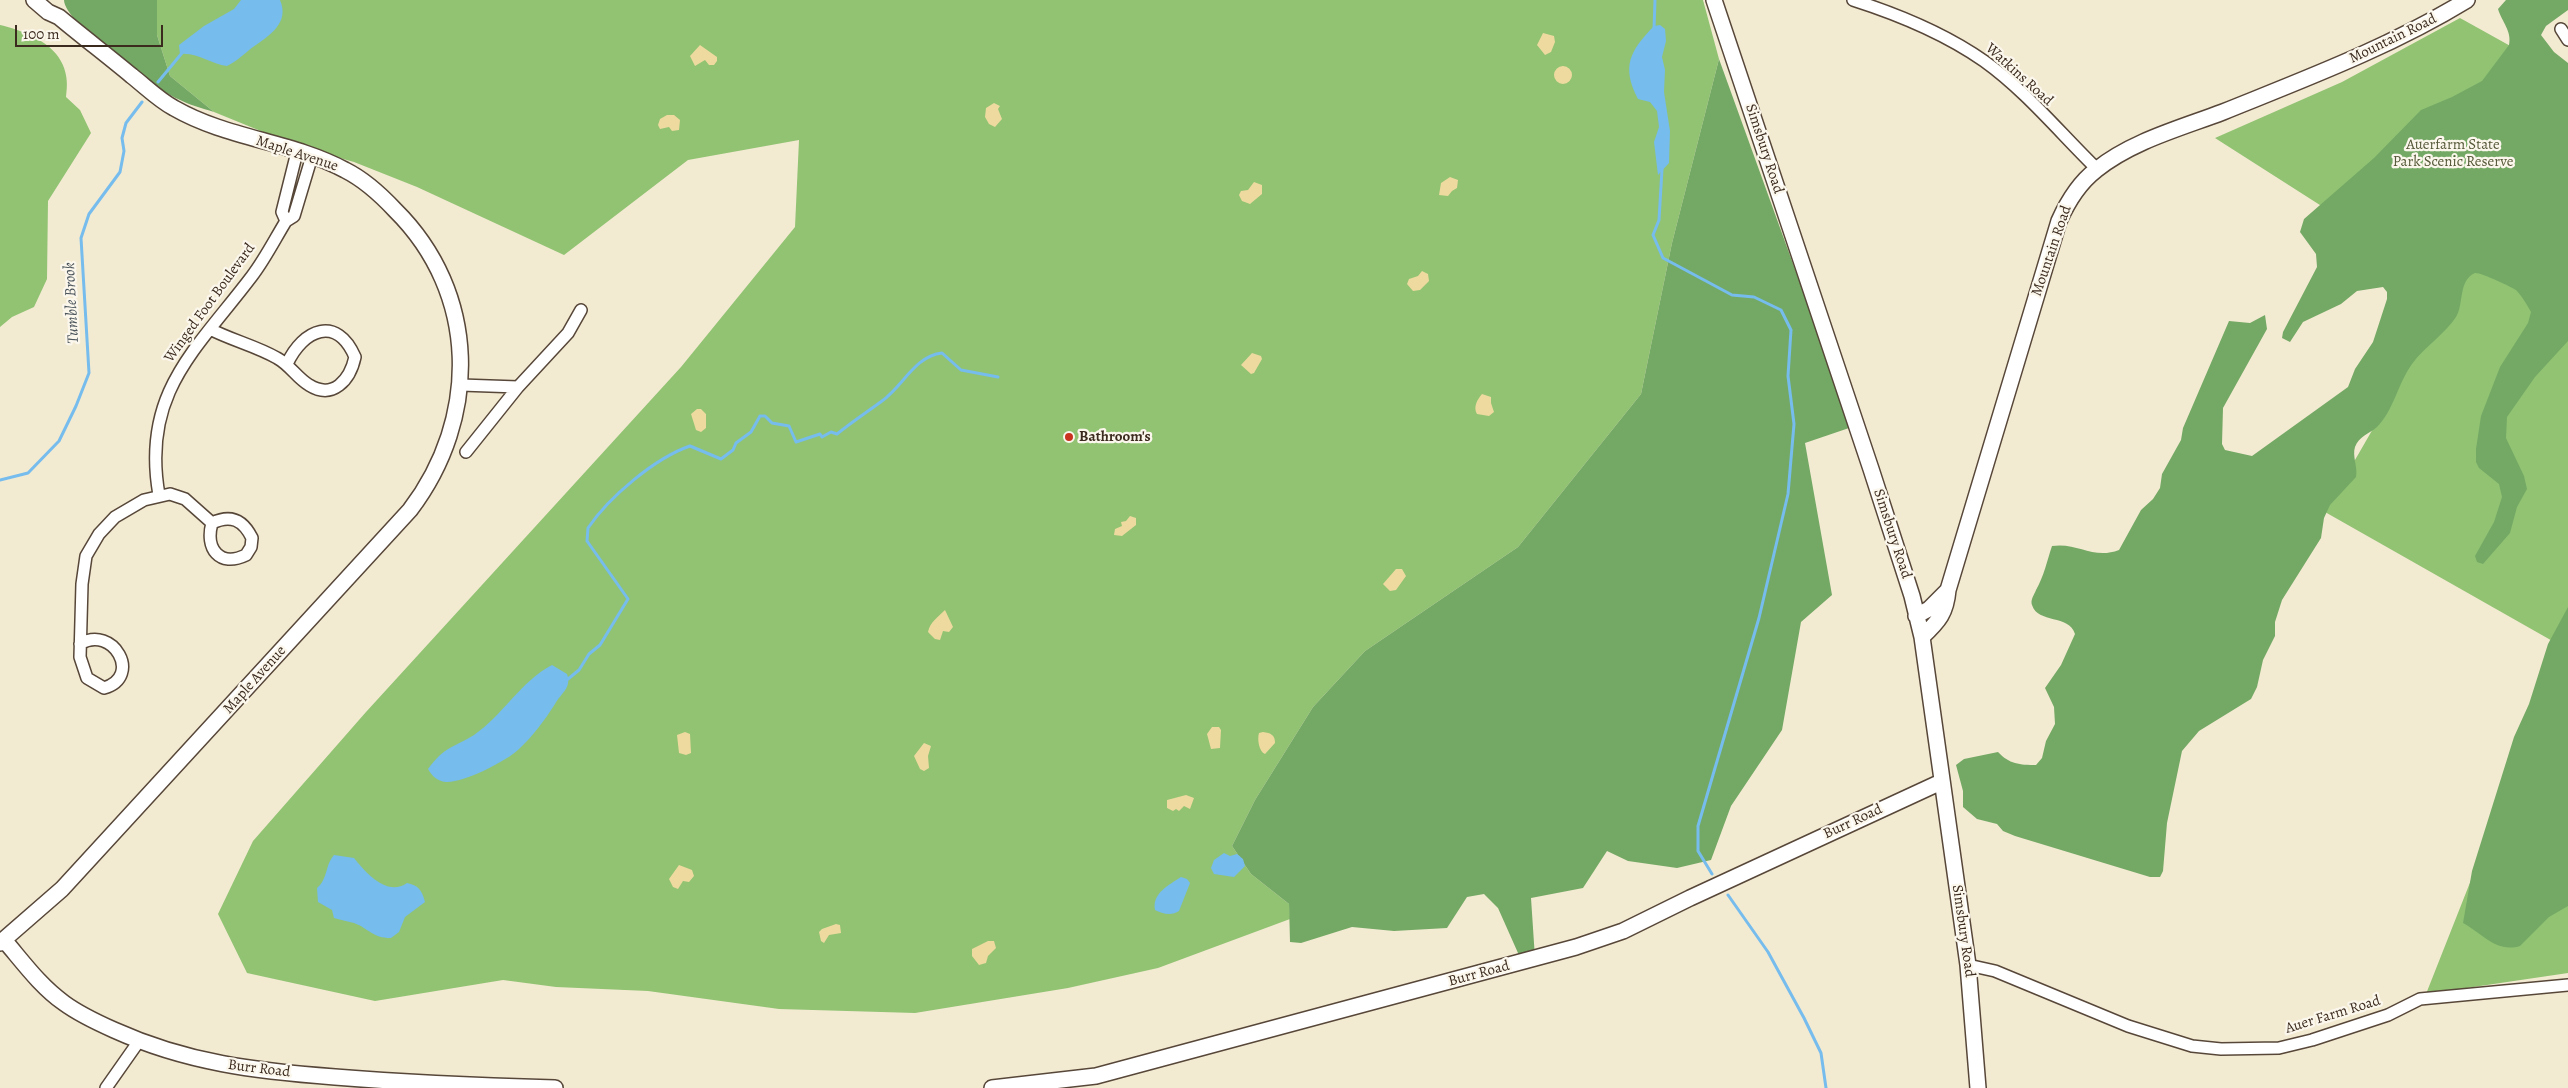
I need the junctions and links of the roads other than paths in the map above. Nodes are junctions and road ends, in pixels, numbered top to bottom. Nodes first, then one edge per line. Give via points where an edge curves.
1 (34, 0) edge
2 (52, 0) edge
3 (1714, 0) edge
4 (1853, 0) edge
5 (2467, 0) edge
6 (59, 17) junction
7 (2561, 29) dead end
8 (2568, 40) edge
9 (304, 154) junction
10 (2097, 169) junction
11 (582, 310) dead end
12 (210, 329) junction
13 (286, 364) junction
14 (461, 385) junction
15 (518, 387) junction
16 (466, 452) dead end
17 (158, 495) junction
18 (212, 523) dead end
19 (1948, 590) junction
20 (1916, 616) junction
21 (1922, 637) junction
22 (80, 644) junction
23 (1941, 782) junction
24 (2, 941) edge
25 (1968, 965) junction
26 (2568, 985) edge
27 (139, 1041) junction
28 (448, 1086) edge
29 (106, 1088) edge
30 (555, 1088) edge
31 (992, 1088) edge
32 (1978, 1088) edge

1 - 6 street, Maple Avenue
2 - 6 street, Maple Avenue
3 - 20 street, Simsbury Road via 1871,468
4 - 10 street, Watkins Road via 1930,29 1984,61
5 - 10 street, Mountain Road via 2390,43 2139,145
6 - 9 street, Maple Avenue via 173,108 202,123
7 - 8 street
9 - 12 street, Winged Foot Boulevard via 294,216 286,221 253,274
9 - 14 street, Maple Avenue via 346,170 381,195 411,225 445,282 459,335
10 - 19 street, Mountain Road via 2072,195 2059,221
11 - 15 street via 568,333
12 - 13 street
12 - 17 street, Winged Foot Boulevard via 174,378 161,408 156,460
13 - 13 street via 311,386 323,390 336,388 348,379 355,358 342,337 330,331 317,331 306,337
14 - 15 street
14 - 24 street, Maple Avenue via 443,457 429,485 410,510 62,889
15 - 16 street
17 - 18 street via 170,494 185,499
17 - 22 street via 115,517 86,556
19 - 20 street, Mountain Road via 1929,609
19 - 21 street, Mountain Road via 1946,608
20 - 21 street, Simsbury Road
21 - 23 street, Simsbury Road
22 - 22 street via 86,678 104,688 111,686 120,677 122,668 122,658 116,649 101,640 88,639
23 - 25 street, Simsbury Road
23 - 31 street, Burr Road via 1623,931 1576,947 1096,1076
24 - 27 street, Burr Road via 62,1002
25 - 26 street, Auer Farm Road via 1995,971 2128,1026 2192,1046 2221,1049 2279,1048 2312,1040 2388,1015 2420,999
25 - 32 street, Simsbury Road
27 - 28 street, Burr Road via 209,1062 291,1074
27 - 29 street
28 - 30 street, Burr Road

